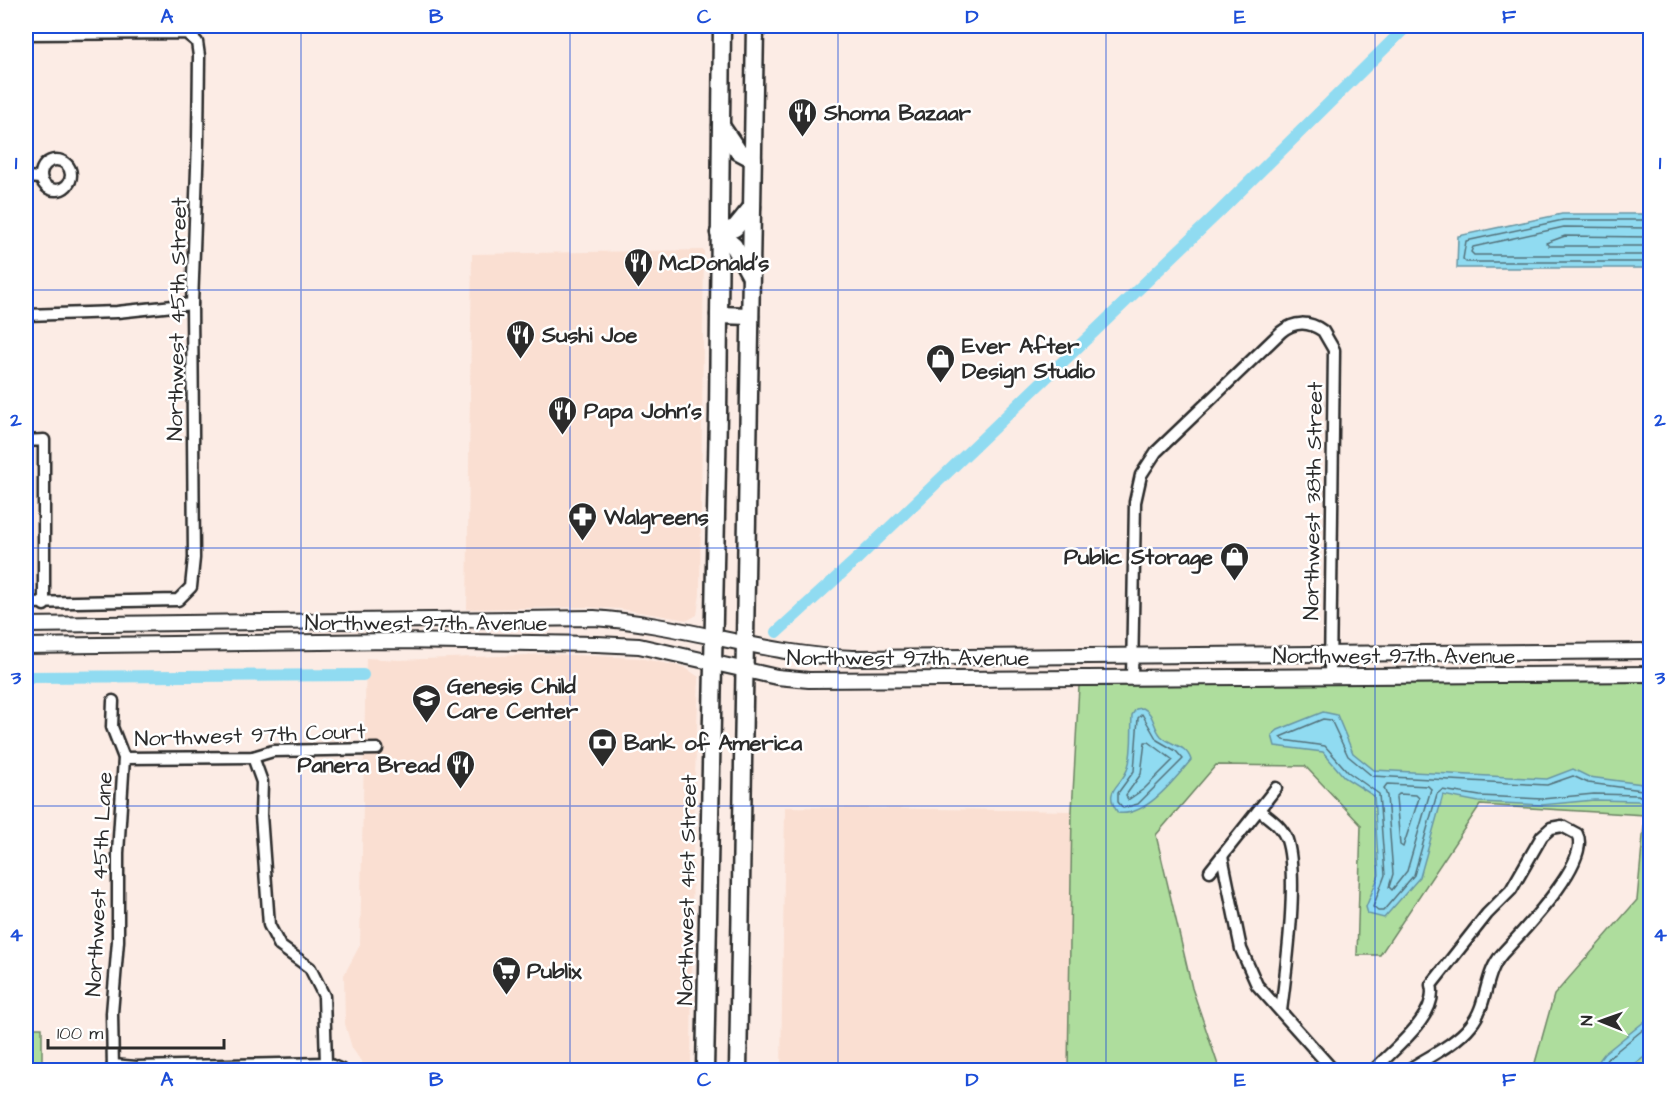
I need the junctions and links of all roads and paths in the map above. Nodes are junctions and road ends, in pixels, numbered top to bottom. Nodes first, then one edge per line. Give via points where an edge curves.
1 (722, 26) edge
2 (755, 26) edge
3 (26, 34) edge
4 (721, 126) junction
5 (753, 159) junction
6 (26, 177) edge
7 (41, 178) dead end
8 (752, 207) junction
9 (719, 233) junction
10 (751, 276) junction
11 (192, 304) junction
12 (26, 315) edge
13 (719, 315) junction
14 (750, 316) junction
15 (26, 441) edge
16 (26, 603) edge
17 (44, 605) junction
18 (26, 625) edge
19 (713, 638) junction
20 (745, 644) junction
21 (26, 646) edge
22 (1650, 651) edge
23 (1507, 652) junction
24 (1330, 654) junction
25 (1132, 656) junction
26 (712, 661) junction
27 (745, 669) junction
28 (1650, 674) edge
29 (1507, 675) junction
30 (1330, 676) junction
31 (1132, 678) junction
32 (113, 701) dead end
33 (377, 749) dead end
34 (253, 757) junction
35 (124, 758) junction
36 (1276, 788) dead end
37 (1259, 810) junction
38 (1222, 856) junction
39 (1210, 871) dead end
40 (1281, 1011) junction
41 (326, 1063) junction
42 (113, 1068) edge
43 (342, 1071) edge
44 (705, 1071) edge
45 (738, 1071) edge
46 (1333, 1071) edge
47 (1378, 1071) edge
48 (1408, 1071) edge

1 - 4 main road, Northwest 41st Street
2 - 5 main road
3 - 11 street, Northwest 45th Street via 158,33 190,35 197,42
4 - 5 main road via 738,151
4 - 9 main road, Northwest 41st Street
5 - 8 main road
6 - 7 street
8 - 9 main road via 735,228
8 - 10 main road
9 - 10 main road via 734,246
9 - 13 main road, Northwest 41st Street
10 - 14 main road
11 - 12 street via 117,312
11 - 17 street, Northwest 45th Street via 191,587 178,600
13 - 14 main road
13 - 19 main road, Northwest 41st Street
14 - 20 main road
15 - 17 street via 44,440
16 - 17 street
18 - 19 street, Northwest 97th Avenue via 594,618 636,622
19 - 20 street, Northwest 97th Avenue
19 - 26 main road, Northwest 41st Street
20 - 25 street, Northwest 97th Avenue via 843,658
20 - 27 main road
21 - 26 street, Northwest 97th Avenue via 393,641 596,644 639,646
22 - 23 street, Northwest 97th Avenue
23 - 24 street, Northwest 97th Avenue
23 - 29 street
24 - 25 street, Northwest 97th Avenue
24 - 25 street, Northwest 38th Street via 1334,362 1332,344 1323,331 1309,324 1287,327 1149,460 1140,475 1135,502
24 - 30 street, Northwest 38th Street
25 - 31 street, Northwest 38th Street
26 - 27 street, Northwest 97th Avenue
26 - 44 main road, Northwest 41st Street
27 - 31 street, Northwest 97th Avenue via 809,680
27 - 45 main road
28 - 29 street, Northwest 97th Avenue
29 - 30 street, Northwest 97th Avenue
30 - 31 street, Northwest 97th Avenue
32 - 35 street, Northwest 45th Lane via 112,727
33 - 34 street, Northwest 97th Court via 273,751
34 - 35 street, Northwest 97th Court
34 - 41 street via 261,782 270,925 280,945 310,968 324,996
35 - 42 street, Northwest 45th Lane
36 - 37 street
37 - 38 street
37 - 40 street via 1283,831 1290,858 1291,912
38 - 39 street
38 - 40 street via 1245,958 1257,985
40 - 46 street
41 - 42 street
41 - 43 street
47 - 48 street via 1377,1067 1428,1012 1433,998 1431,985 1511,890 1546,831 1562,826 1577,834 1579,843 1560,886 1495,962 1471,1026

